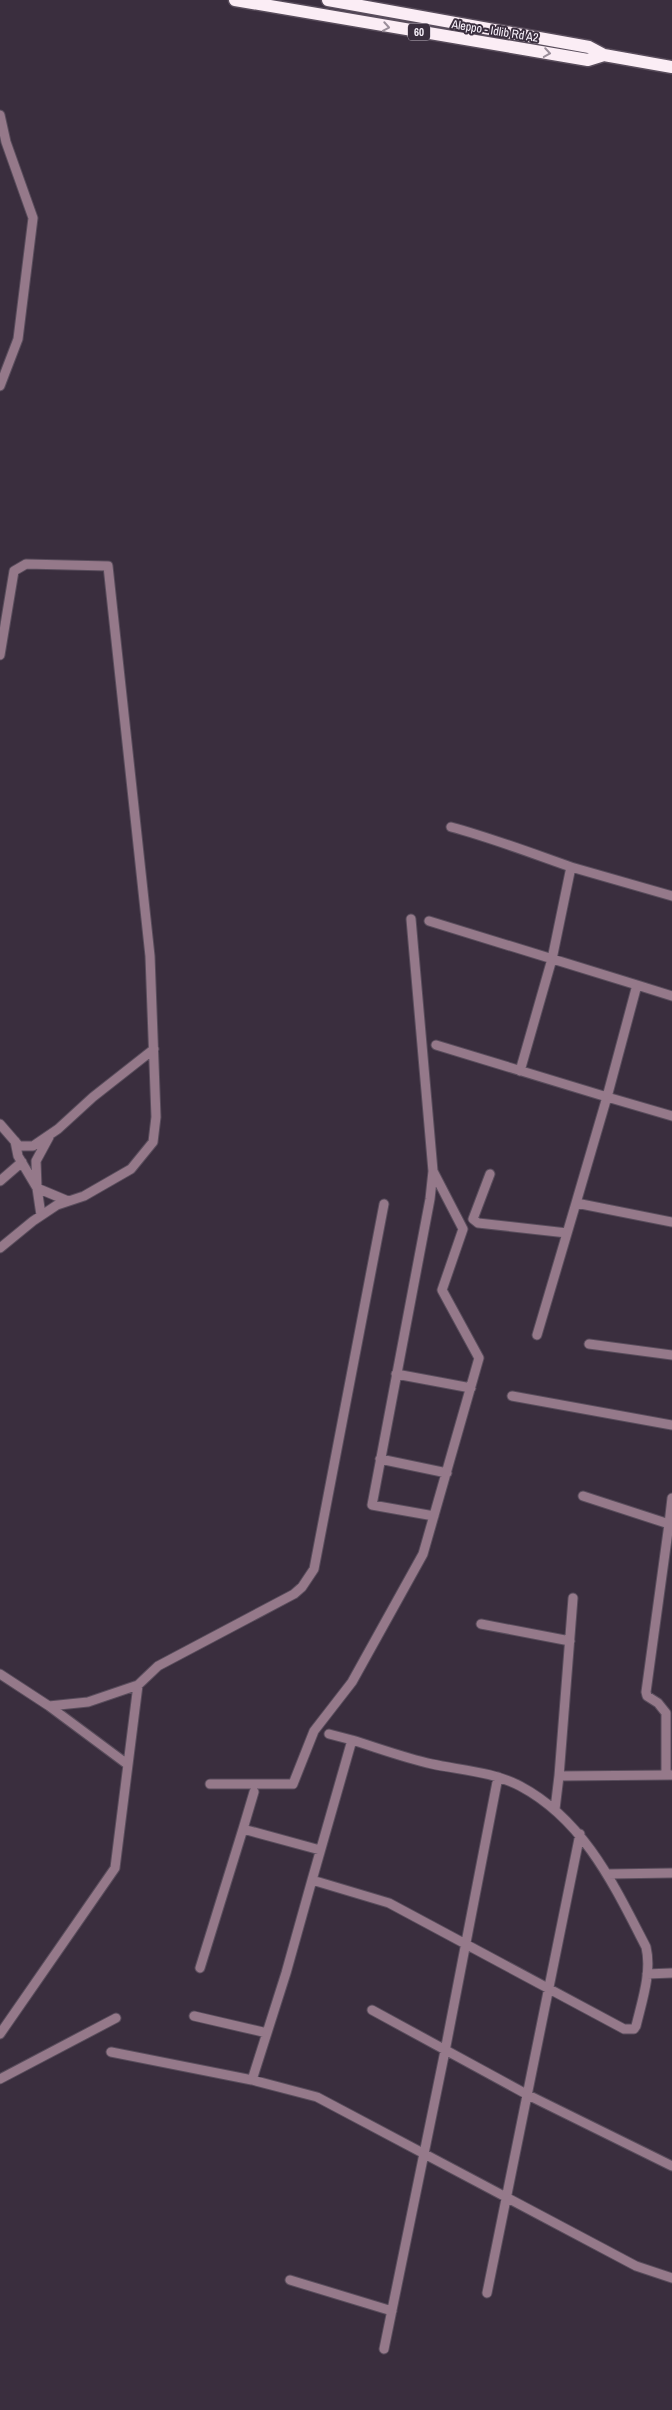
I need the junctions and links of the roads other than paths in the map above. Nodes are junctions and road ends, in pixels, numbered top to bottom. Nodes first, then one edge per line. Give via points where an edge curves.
1 (235, 0) edge
2 (328, 0) edge
3 (362, 6) junction
4 (298, 11) junction
5 (604, 56) junction
6 (672, 67) edge
7 (0, 115) edge
8 (0, 386) edge
9 (0, 655) edge
10 (451, 827) dead end
11 (571, 866) junction
12 (672, 896) edge
13 (411, 920) dead end
14 (429, 921) dead end
15 (552, 959) junction
16 (637, 985) junction
17 (672, 996) edge
18 (436, 1044) dead end
19 (154, 1048) junction
20 (520, 1071) junction
21 (606, 1097) junction
22 (672, 1116) edge
23 (0, 1124) edge
24 (50, 1135) junction
25 (15, 1141) junction
26 (22, 1162) junction
27 (433, 1171) junction
28 (490, 1174) dead end
29 (0, 1181) edge
30 (37, 1188) junction
31 (68, 1201) junction
32 (576, 1203) junction
33 (384, 1204) dead end
34 (41, 1215) junction
35 (672, 1222) edge
36 (567, 1233) junction
37 (0, 1248) edge
38 (537, 1335) dead end
39 (589, 1344) dead end
40 (672, 1355) edge
41 (396, 1374) junction
42 (471, 1388) junction
43 (512, 1396) dead end
44 (672, 1425) edge
45 (380, 1459) junction
46 (447, 1473) junction
47 (583, 1496) dead end
48 (672, 1498) edge
49 (434, 1516) junction
50 (670, 1525) edge
51 (573, 1598) dead end
52 (481, 1624) dead end
53 (570, 1641) junction
54 (0, 1674) edge
55 (138, 1685) junction
56 (49, 1706) junction
57 (329, 1734) dead end
58 (352, 1740) junction
59 (127, 1764) junction
60 (669, 1775) edge
61 (559, 1776) junction
62 (498, 1778) junction
63 (210, 1784) dead end
64 (254, 1792) dead end
65 (555, 1810) junction
66 (242, 1829) junction
67 (580, 1834) junction
68 (320, 1850) junction
69 (672, 1873) edge
70 (608, 1874) junction
71 (312, 1880) junction
72 (465, 1945) junction
73 (200, 1968) dead end
74 (672, 1973) edge
75 (647, 1974) junction
76 (549, 1990) junction
77 (372, 2010) dead end
78 (194, 2016) dead end
79 (116, 2018) dead end
80 (267, 2032) junction
81 (0, 2034) edge
82 (111, 2052) dead end
83 (445, 2052) junction
84 (0, 2079) edge
85 (252, 2080) junction
86 (528, 2095) junction
87 (423, 2153) junction
88 (672, 2166) edge
89 (507, 2198) junction
90 (672, 2278) edge
91 (290, 2280) dead end
92 (487, 2293) dead end
93 (392, 2311) junction
94 (384, 2349) dead end

1 - 4 highway, Aleppo - Idlib Rd A2 / 60
2 - 3 highway, 60
3 - 4 highway via 367,11 363,16 320,9
3 - 5 highway, 60 via 589,47
4 -> 5 highway, Aleppo - Idlib Rd A2 / 60 via 588,60
5 - 6 highway, 60
7 - 8 street via 32,218 18,339
9 - 19 street via 14,571 26,564 108,566 150,956
10 - 11 street
11 - 12 street
11 - 15 street
13 - 27 street
14 - 15 street
15 - 16 street
15 - 20 street
16 - 17 street
16 - 21 street
18 - 20 street
19 - 24 street
19 - 31 street via 156,1117 153,1142 131,1169 84,1196
20 - 21 street
21 - 22 street
21 - 32 street
23 - 25 street
24 - 25 street via 33,1146 19,1146
24 - 30 street via 36,1161
25 - 26 street
26 - 29 street
26 - 30 street
27 - 41 street
27 - 42 street via 463,1229 442,1290 480,1358
28 - 36 street via 473,1219 478,1223
30 - 31 street
30 - 34 street
31 - 34 street
32 - 35 street
32 - 36 street
33 - 55 street via 314,1569 294,1594 158,1666
34 - 37 street
36 - 38 street
39 - 40 street
41 - 42 street
41 - 45 street
42 - 46 street
43 - 44 street
45 - 46 street
45 - 49 street via 372,1505
46 - 49 street
47 - 50 street
48 - 50 street
49 - 63 street via 423,1554 352,1682 314,1731 293,1784
50 - 60 street via 646,1692 666,1713
51 - 53 street
52 - 53 street
53 - 61 street
54 - 56 street
55 - 56 street via 88,1702
55 - 59 street
56 - 59 street
57 - 58 street
58 - 62 street via 429,1764
58 - 68 street
59 - 81 street via 115,1868
60 - 61 street
61 - 65 street
62 - 65 street via 519,1785
62 - 72 street
64 - 66 street
65 - 67 street
66 - 68 street
66 - 73 street
67 - 70 street
67 - 76 street
68 - 71 street
69 - 70 street
70 - 75 street via 646,1947
71 - 72 street via 389,1903
71 - 80 street
72 - 76 street
72 - 83 street
74 - 75 street
75 - 76 street via 636,2026 630,2030
76 - 86 street
77 - 83 street
78 - 80 street
79 - 84 street
80 - 85 street
82 - 85 street
83 - 86 street
83 - 87 street
85 - 87 street via 317,2097
86 - 88 street
86 - 89 street
87 - 89 street
87 - 93 street
89 - 90 street via 636,2266
89 - 92 street
91 - 93 street
93 - 94 street

